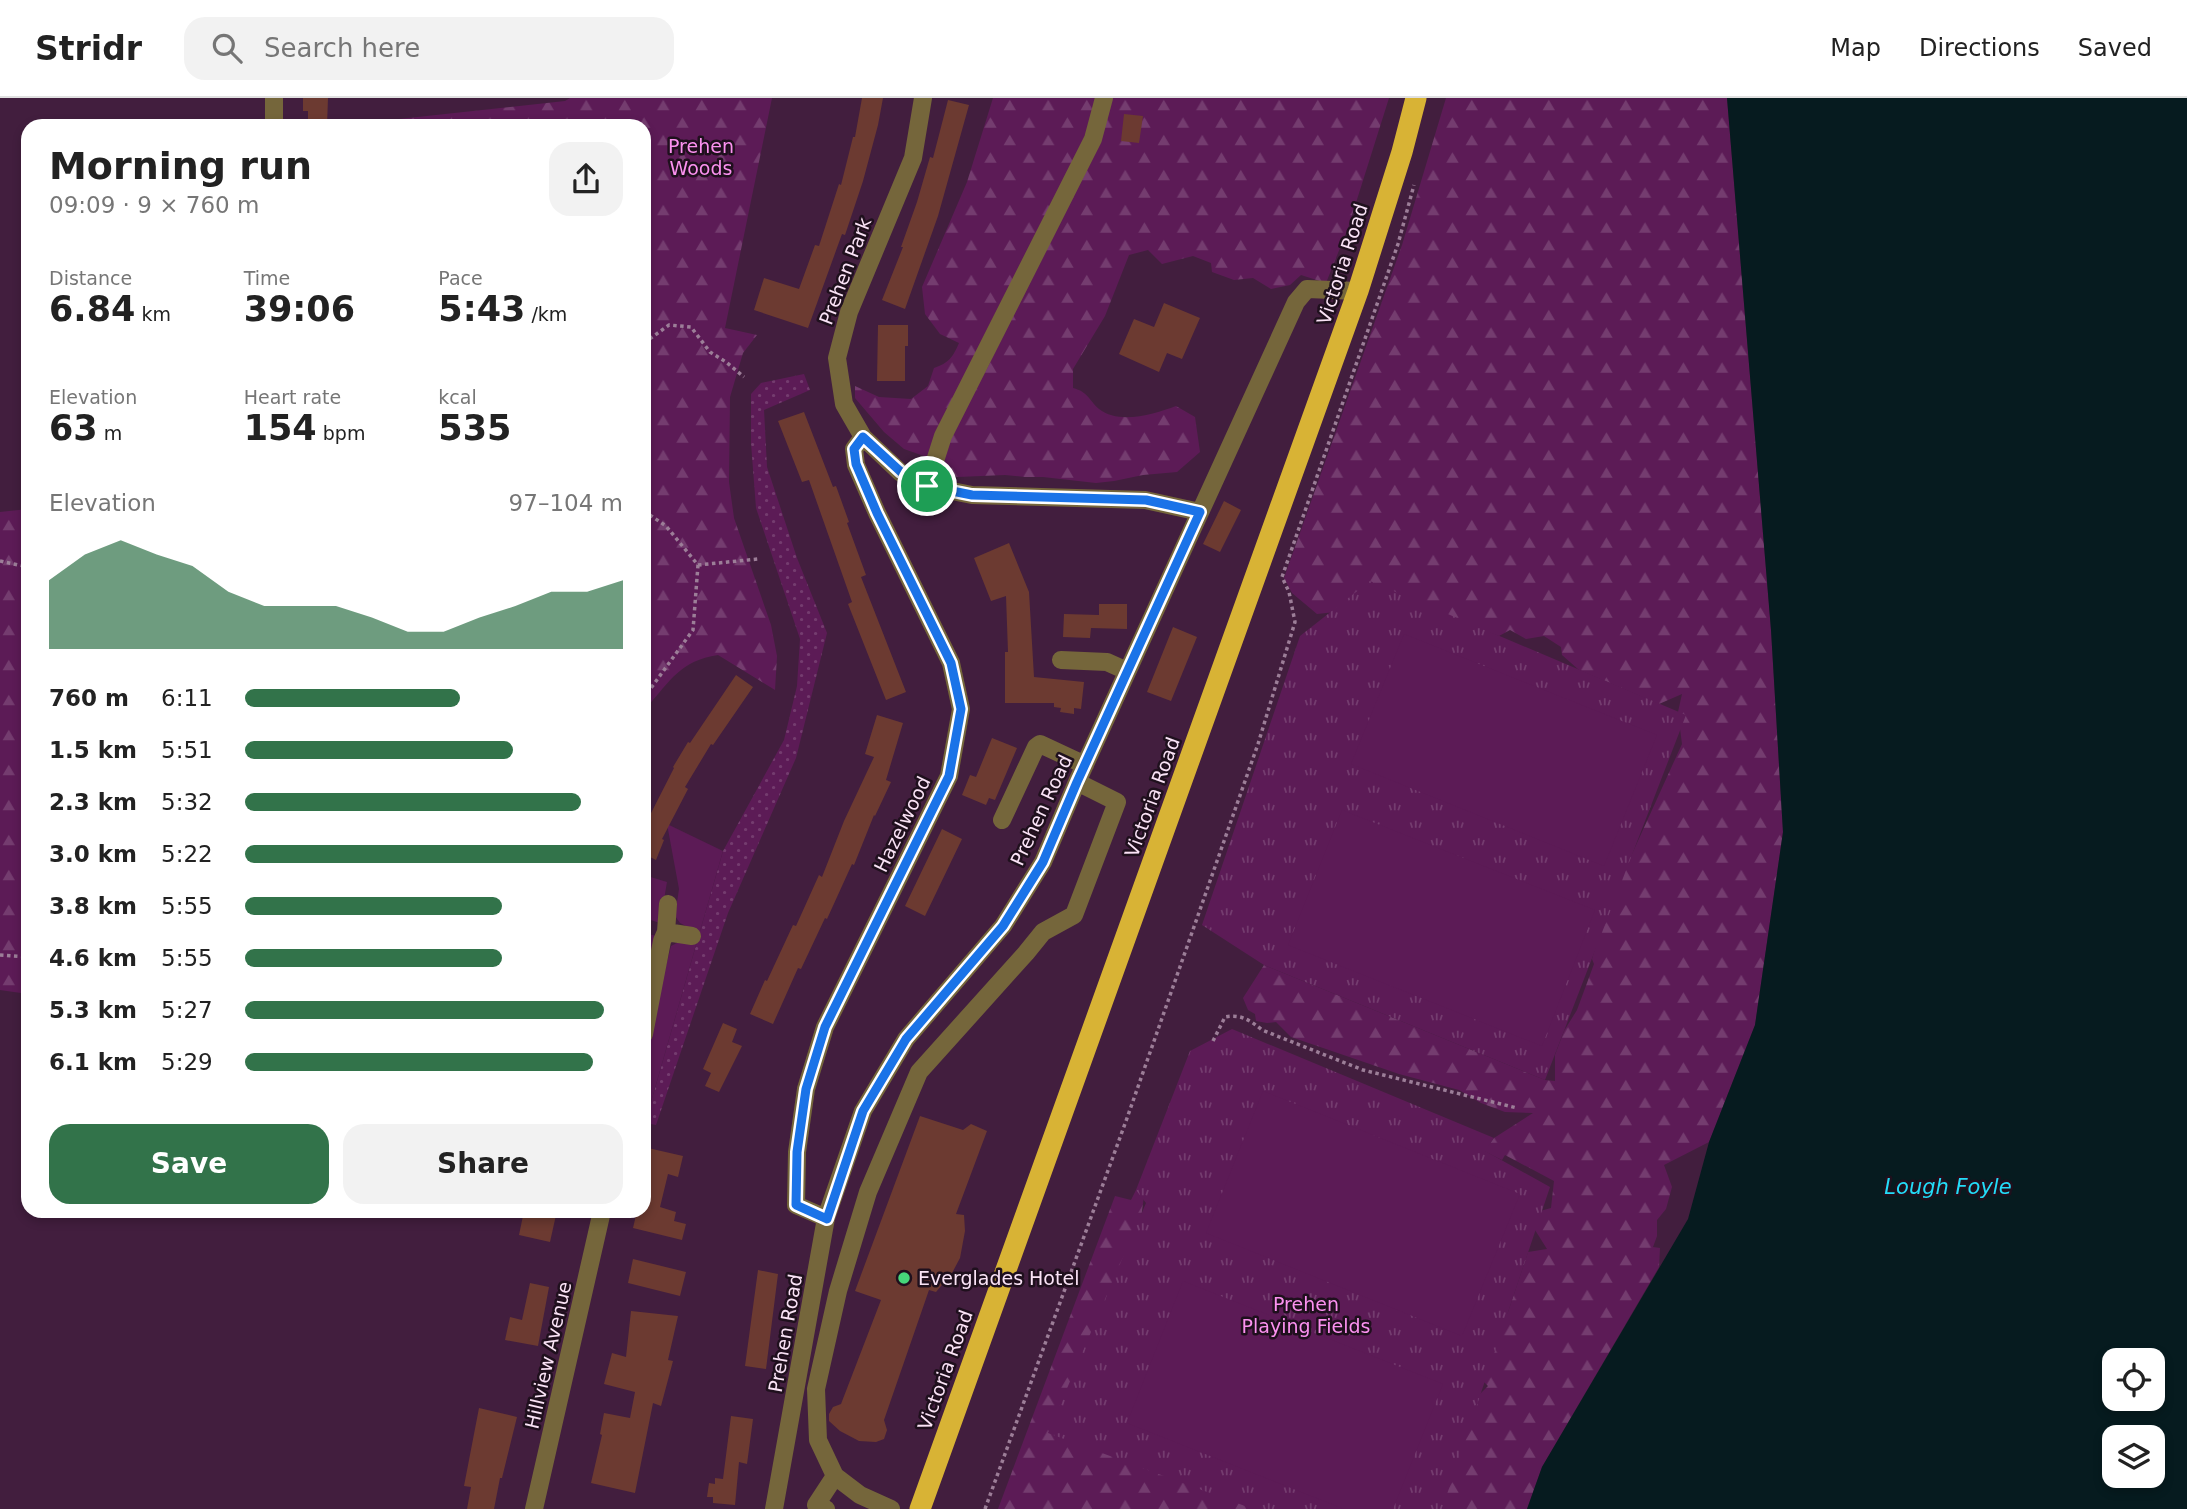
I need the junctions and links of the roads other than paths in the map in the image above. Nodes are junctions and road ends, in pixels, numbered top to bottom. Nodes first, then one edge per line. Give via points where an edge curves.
1 (274, 98) edge
2 (923, 98) edge
3 (1104, 98) edge
4 (1416, 98) edge
5 (274, 119) edge
6 (1358, 291) junction
7 (863, 437) junction
8 (927, 486) junction
9 (1200, 512) junction
10 (1061, 659) dead end
11 (1127, 671) junction
12 (1085, 765) junction
13 (1077, 782) junction
14 (1002, 820) dead end
15 (668, 904) dead end
16 (666, 932) junction
17 (692, 936) dead end
18 (651, 998) edge
19 (600, 1218) edge
20 (827, 1219) junction
21 (835, 1476) junction
22 (534, 1509) edge
23 (774, 1509) edge
24 (825, 1509) edge
25 (891, 1509) edge
26 (919, 1509) edge

1 - 5 street
2 - 7 street, Prehen Park via 913,158 849,312 837,358 844,404
3 - 8 street via 1093,139 943,436
4 - 6 highway, Victoria Road
6 - 9 street, Prehen Road via 1307,289 1296,302
6 - 26 highway, Victoria Road
7 - 8 street, Prehen Park via 901,472
7 - 20 street, Hazelwood via 854,449 856,464 951,663 961,709 949,776 825,1027 806,1089 797,1152 796,1205
8 - 9 street, Prehen Park via 972,495 1146,500
9 - 11 street, Prehen Road
10 - 11 street via 1107,662
11 - 12 street, Prehen Road
12 - 13 street, Prehen Road
12 - 14 street via 1041,744 1036,747
13 - 20 street, Prehen Road via 1043,862 1003,926 906,1039 863,1111
13 - 21 street via 1117,802 1074,915 1044,932 919,1072 868,1192 838,1291 816,1389 818,1440
15 - 16 street
16 - 17 street
16 - 18 street
19 - 22 street, Hillview Avenue
20 - 23 street, Prehen Road
21 - 24 street via 816,1505
21 - 25 street via 860,1495

